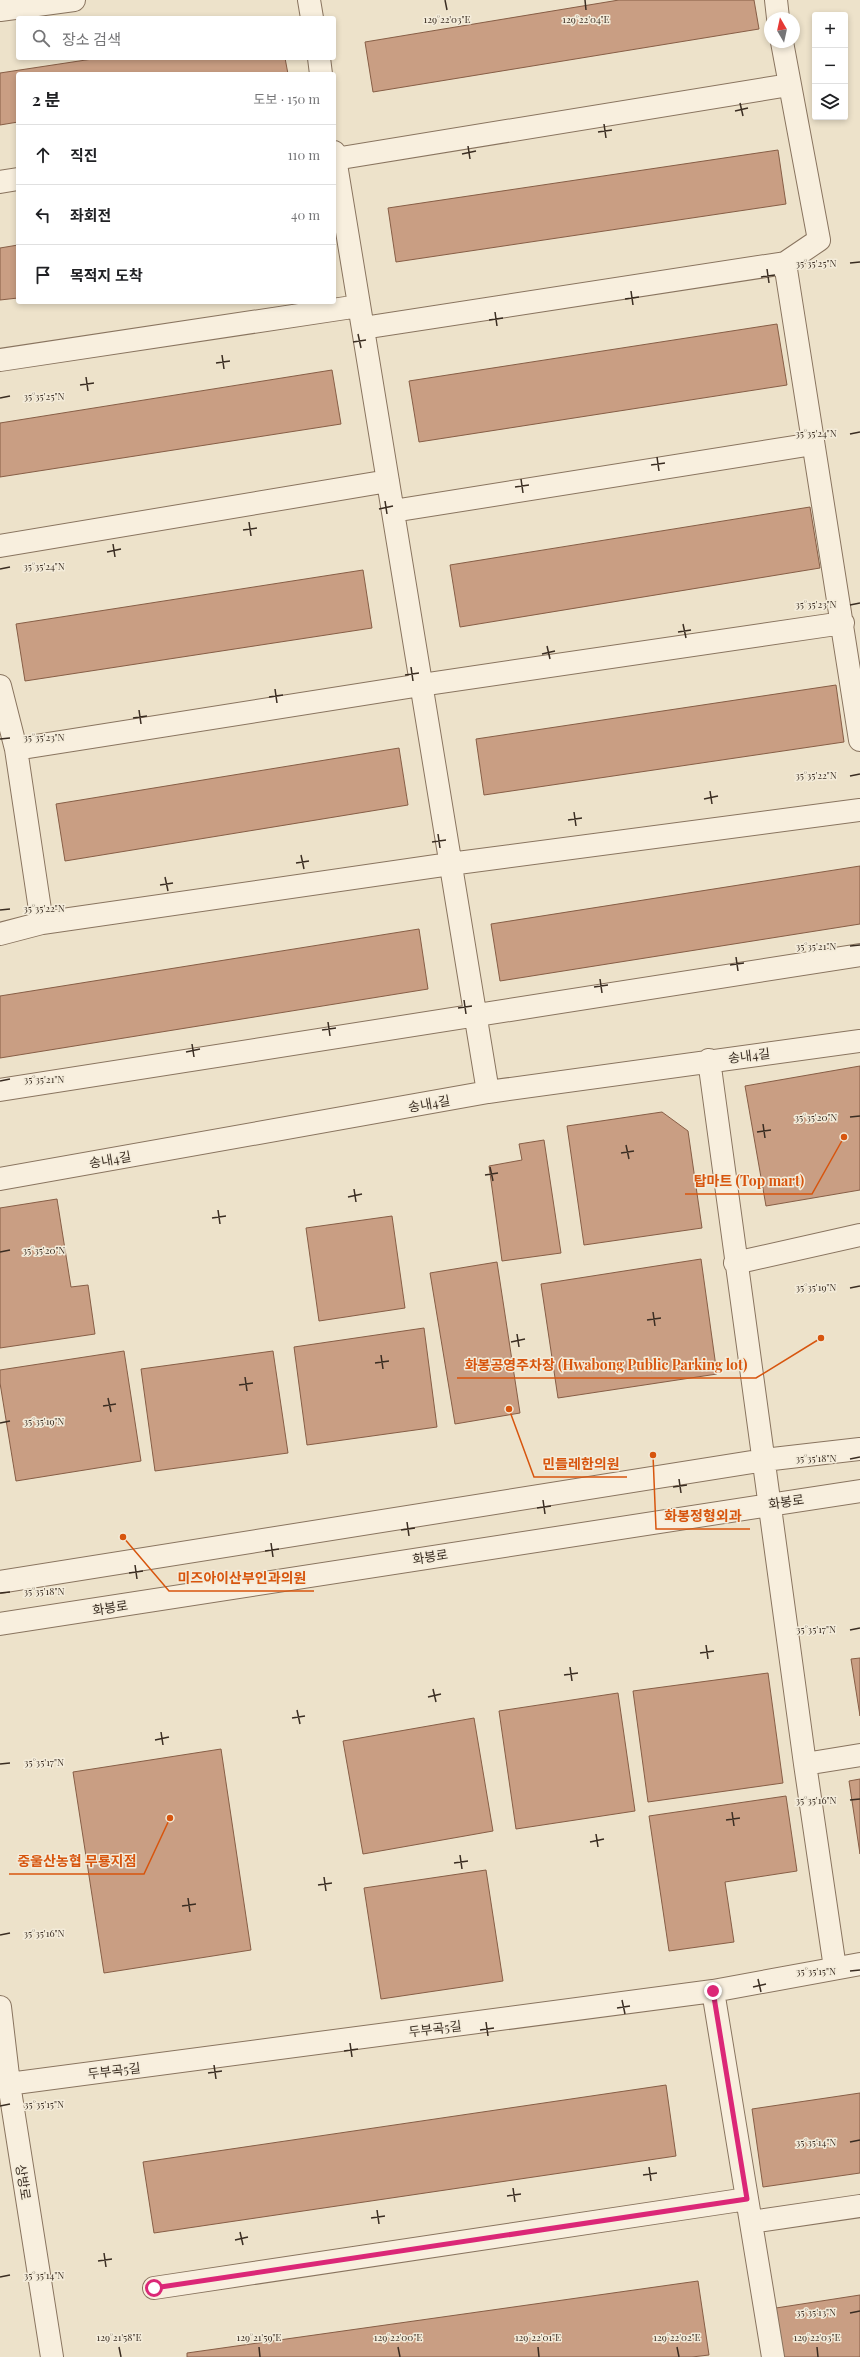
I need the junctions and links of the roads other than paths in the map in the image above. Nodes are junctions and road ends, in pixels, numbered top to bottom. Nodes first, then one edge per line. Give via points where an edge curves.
1 (74, 0) edge
2 (309, 0) edge
3 (776, 0) edge
4 (0, 10) edge
5 (777, 12) edge
6 (312, 16) edge
7 (783, 48) edge
8 (319, 60) edge
9 (321, 72) edge
10 (789, 85) junction
11 (336, 155) edge
12 (336, 161) edge
13 (16, 179) edge
14 (0, 182) edge
15 (785, 263) junction
16 (359, 306) junction
17 (363, 328) junction
18 (0, 360) edge
19 (813, 444) junction
20 (388, 481) junction
21 (393, 511) junction
22 (0, 546) edge
23 (843, 623) junction
24 (421, 684) junction
25 (0, 686) edge
26 (860, 740) edge
27 (16, 749) junction
28 (860, 810) edge
29 (450, 864) junction
30 (42, 924) junction
31 (0, 934) edge
32 (860, 955) edge
33 (475, 1015) junction
34 (860, 1041) edge
35 (709, 1060) junction
36 (0, 1090) edge
37 (488, 1092) junction
38 (0, 1179) edge
39 (860, 1234) edge
40 (735, 1262) junction
41 (860, 1449) edge
42 (764, 1460) junction
43 (860, 1491) edge
44 (770, 1503) junction
45 (0, 1582) edge
46 (0, 1624) edge
47 (860, 1755) edge
48 (805, 1764) junction
49 (860, 1964) edge
50 (835, 1968) junction
51 (713, 1991) junction
52 (0, 2007) edge
53 (5, 2084) edge
54 (747, 2199) junction
55 (860, 2206) edge
56 (751, 2222) junction
57 (154, 2288) dead end
58 (52, 2357) edge
59 (772, 2357) edge

1 - 4 street
2 - 6 street
3 - 5 street
7 - 10 street
8 - 9 street
10 - 11 street
10 - 15 street via 819,240
12 - 16 street
13 - 14 street
15 - 17 street
15 - 19 street
16 - 17 street
16 - 18 street
17 - 20 street
19 - 21 street
19 - 23 street
20 - 21 street
20 - 22 street
21 - 24 street
23 - 24 street
23 - 26 street
24 - 27 street
24 - 29 street
25 - 27 street
27 - 30 street
28 - 29 street
29 - 30 street
29 - 33 street
30 - 31 street
32 - 33 street
33 - 36 street
33 - 37 street
34 - 35 street, 송내4길
35 - 37 street, 송내4길
35 - 40 street
37 - 38 street, 송내4길
39 - 40 street
40 - 42 street
41 - 42 street
42 - 44 street
42 - 45 street
43 - 44 street, 화봉로
44 - 46 street, 화봉로
44 - 48 street
47 - 48 street
48 - 50 street
49 - 50 street, 두부곡5길
50 - 51 street, 두부곡5길
51 - 53 street, 두부곡5길
51 - 54 street
52 - 53 street, 상방로
53 - 58 street, 상방로
54 - 56 street
54 - 57 street
55 - 56 street
56 - 59 street

